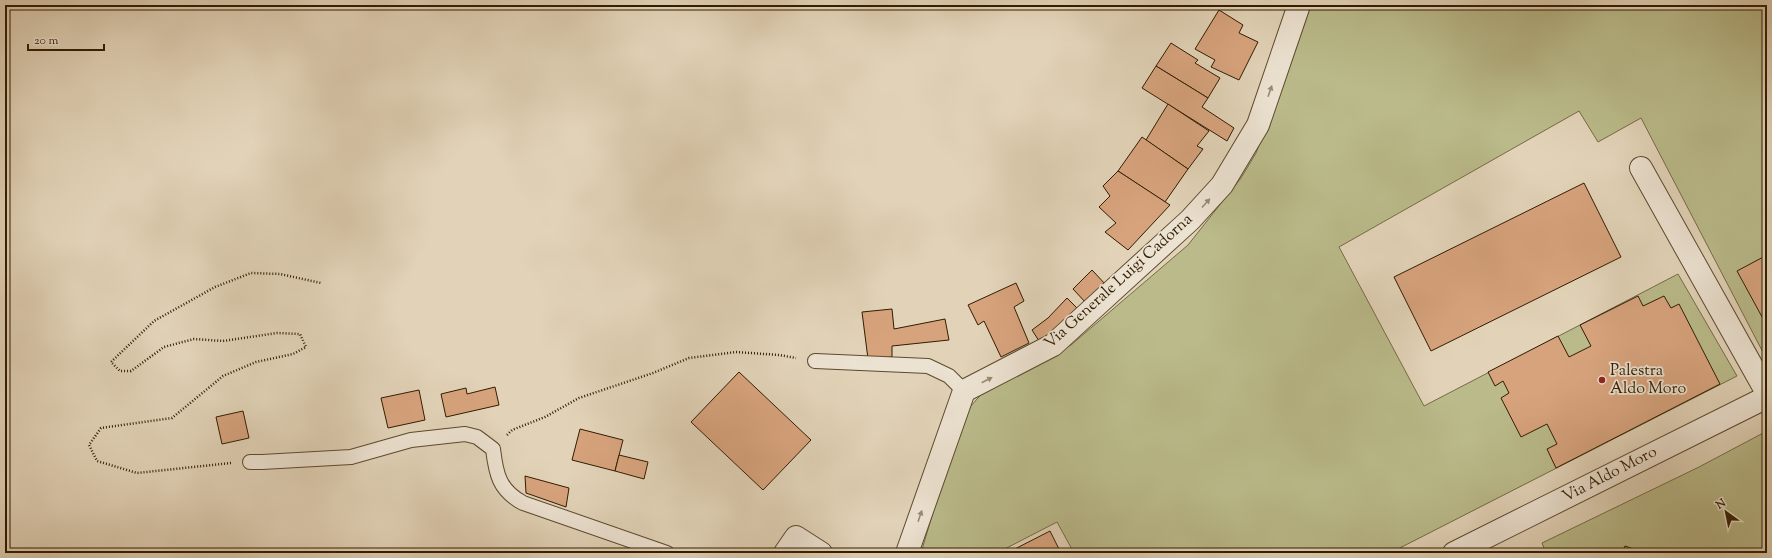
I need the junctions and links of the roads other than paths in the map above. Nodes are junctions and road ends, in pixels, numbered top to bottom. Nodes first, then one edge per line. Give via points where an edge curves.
1 (1298, 5) edge
2 (1642, 168) dead end
3 (815, 361) road end
4 (964, 391) junction
5 (1767, 393) edge
6 (1767, 396) edge
7 (250, 462) road end
8 (667, 553) edge
9 (785, 553) edge
10 (821, 553) edge
11 (907, 553) edge
12 (1454, 553) edge

4 -> 1 street, Via Generale Luigi Cadorna via 1053,346 1190,220 1222,185 1258,125
2 - 5 street
3 - 4 lane via 928,366 949,376
11 -> 4 street
6 - 12 street, Via Aldo Moro
7 - 8 lane via 351,457 411,440 465,434 477,437 493,449 500,483 512,497
9 - 10 street via 796,537

